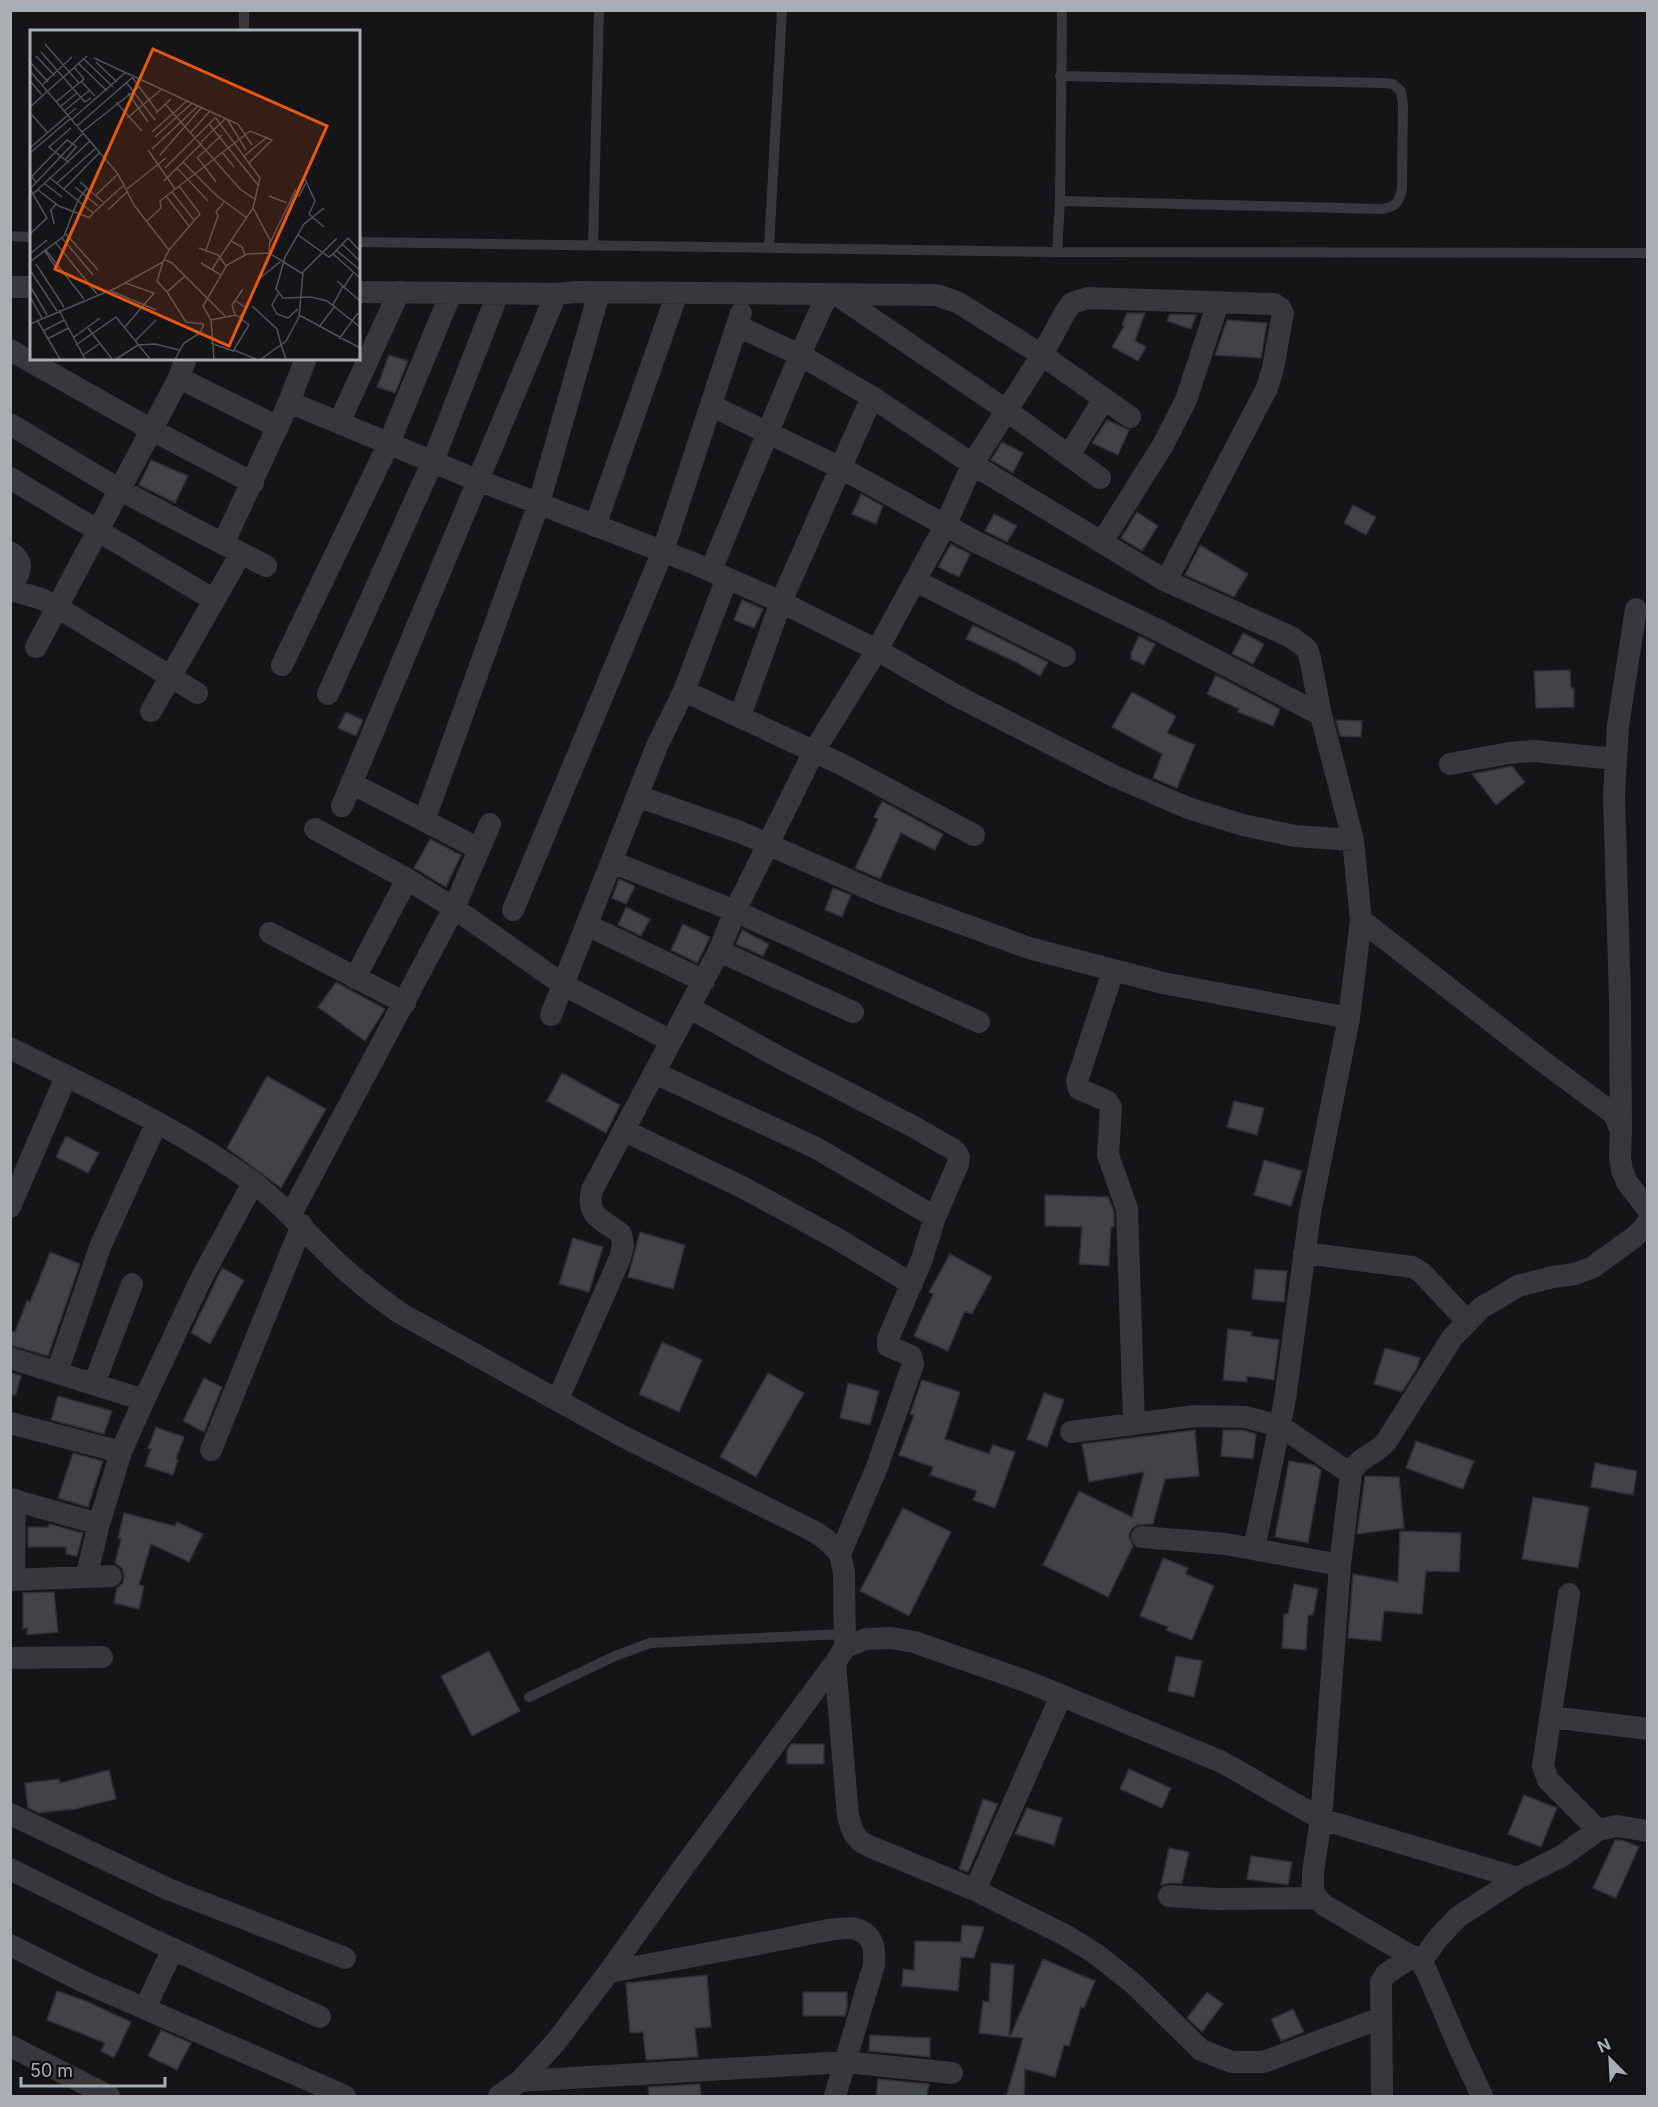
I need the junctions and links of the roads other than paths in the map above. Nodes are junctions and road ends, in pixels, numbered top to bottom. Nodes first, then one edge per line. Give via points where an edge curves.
1 (244, 10) edge
2 (599, 10) edge
3 (782, 10) edge
4 (1062, 10) edge
5 (244, 30) edge
6 (1060, 76) junction
7 (1060, 201) junction
8 (10, 236) edge
9 (30, 237) edge
10 (360, 242) edge
11 (593, 245) junction
12 (769, 247) junction
13 (1057, 252) junction
14 (1647, 253) edge
15 (10, 287) edge
16 (30, 287) edge
17 (360, 292) edge
18 (399, 292) junction
19 (451, 293) junction
20 (599, 293) junction
21 (677, 293) junction
22 (498, 294) junction
23 (556, 294) junction
24 (747, 294) junction
25 (832, 295) junction
26 (1218, 303) junction
27 (737, 326) junction
28 (1042, 354) junction
29 (12, 355) edge
30 (800, 355) junction
31 (30, 360) edge
32 (32, 360) edge
33 (305, 360) edge
34 (64, 368) edge
35 (183, 368) edge
36 (872, 398) junction
37 (1104, 399) junction
38 (290, 402) junction
39 (712, 406) junction
40 (1006, 410) junction
41 (1130, 417) dead end
42 (339, 423) junction
43 (10, 424) edge
44 (278, 427) junction
45 (152, 430) junction
46 (768, 432) junction
47 (389, 443) junction
48 (1069, 455) junction
49 (433, 461) junction
50 (973, 463) junction
51 (841, 468) junction
52 (10, 478) edge
53 (1100, 478) dead end
54 (479, 480) junction
55 (253, 483) junction
56 (120, 490) junction
57 (538, 503) junction
58 (595, 526) junction
59 (945, 526) junction
60 (98, 532) junction
61 (1102, 542) junction
62 (232, 549) junction
63 (663, 551) junction
64 (10, 552) edge
65 (266, 566) dead end
66 (719, 574) junction
67 (916, 581) junction
68 (1166, 581) junction
69 (10, 589) edge
70 (214, 600) junction
71 (781, 602) junction
72 (57, 607) junction
73 (1636, 609) dead end
74 (36, 647) dead end
75 (877, 651) junction
76 (1065, 656) dead end
77 (1638, 662) edge
78 (282, 665) dead end
79 (170, 677) junction
80 (684, 691) junction
81 (197, 693) dead end
82 (328, 694) dead end
83 (151, 711) dead end
84 (1321, 715) junction
85 (740, 716) junction
86 (814, 750) junction
87 (1615, 759) junction
88 (1450, 764) dead end
89 (351, 783) junction
90 (637, 796) junction
91 (342, 806) dead end
92 (424, 821) junction
93 (490, 824) dead end
94 (315, 830) dead end
95 (974, 835) dead end
96 (1353, 840) junction
97 (769, 844) junction
98 (479, 849) junction
99 (612, 862) junction
100 (407, 879) junction
101 (454, 908) junction
102 (513, 910) dead end
103 (735, 911) junction
104 (1360, 920) junction
105 (587, 925) junction
106 (270, 933) dead end
107 (719, 951) junction
108 (1113, 972) junction
109 (355, 978) junction
110 (704, 981) junction
111 (562, 984) junction
112 (405, 1003) junction
113 (690, 1008) junction
114 (853, 1012) dead end
115 (551, 1015) dead end
116 (1349, 1018) junction
117 (979, 1022) dead end
118 (671, 1041) junction
119 (10, 1048) edge
120 (655, 1073) junction
121 (66, 1077) junction
122 (157, 1122) junction
123 (625, 1131) junction
124 (1622, 1131) junction
125 (253, 1183) junction
126 (10, 1207) edge
127 (1647, 1210) edge
128 (935, 1217) junction
129 (296, 1220) junction
130 (1647, 1222) edge
131 (1304, 1253) junction
132 (132, 1284) dead end
133 (912, 1284) junction
134 (1467, 1321) junction
135 (10, 1358) edge
136 (57, 1372) junction
137 (93, 1384) junction
138 (558, 1399) junction
139 (144, 1400) junction
140 (10, 1423) edge
141 (1134, 1423) junction
142 (1280, 1426) junction
143 (1071, 1432) dead end
144 (211, 1450) dead end
145 (121, 1452) junction
146 (1351, 1474) junction
147 (13, 1499) edge
148 (99, 1524) junction
149 (1142, 1537) dead end
150 (1254, 1549) junction
151 (840, 1554) junction
152 (1340, 1565) junction
153 (111, 1576) dead end
154 (86, 1577) junction
155 (12, 1580) edge
156 (1569, 1594) dead end
157 (842, 1648) junction
158 (102, 1657) dead end
159 (10, 1659) edge
160 (1061, 1696) junction
161 (529, 1697) dead end
162 (1551, 1717) junction
163 (1647, 1729) edge
164 (10, 1814) edge
165 (1320, 1819) junction
166 (1598, 1830) junction
167 (1647, 1830) edge
168 (10, 1869) edge
169 (1518, 1878) junction
170 (975, 1890) junction
171 (1170, 1896) dead end
172 (1317, 1898) junction
173 (10, 1945) edge
174 (174, 1949) junction
175 (345, 1958) dead end
176 (1417, 1959) junction
177 (609, 1972) junction
178 (145, 2008) junction
179 (320, 2017) dead end
180 (1381, 2018) junction
181 (10, 2046) edge
182 (846, 2062) junction
183 (952, 2073) dead end
184 (520, 2081) junction
185 (109, 2097) edge
186 (345, 2097) edge
187 (499, 2097) edge
188 (835, 2097) edge
189 (1382, 2097) edge
190 (1482, 2097) edge

1 - 5 lane
2 - 11 lane
3 - 12 lane
4 - 6 lane
6 - 7 lane
6 - 7 lane via 1384,83 1401,91 1403,104 1402,189 1393,207
7 - 13 lane
8 - 9 lane
10 - 11 lane
11 - 12 lane
12 - 13 lane
13 - 14 lane
15 - 16 street
17 - 18 street
18 - 19 street
18 - 42 street
19 - 22 street
19 - 47 street
20 - 21 street
20 - 23 street
20 - 57 street
21 - 24 street
21 - 58 street
22 - 23 street
22 - 49 street
23 - 54 street
24 - 25 street
24 - 27 street
25 - 28 street via 936,295 952,299
25 - 30 street
25 - 40 street
26 - 28 street via 1080,300 1066,311
26 - 61 street via 1186,400 1163,445
26 - 68 street via 1274,304 1283,313 1282,322 1273,368 1260,403
27 - 30 street
27 - 39 street
28 - 37 street
28 - 40 street
29 - 31 street
30 - 36 street
30 - 46 street
32 - 34 street
33 - 38 street
34 - 45 street
35 - 44 street
35 - 45 street
36 - 50 street
36 - 51 street
37 - 41 street
37 - 48 street
38 - 42 street
38 - 44 street
39 - 46 street
39 - 63 street
40 - 48 street
40 - 50 street
42 - 47 street
43 - 56 street
44 - 55 street
45 - 55 street
45 - 56 street
46 - 51 street
46 - 66 street
47 - 49 street
47 - 78 street
48 - 53 street
49 - 54 street
49 - 82 street
50 - 59 street
50 - 61 street
51 - 59 street
51 - 71 street
52 - 60 street
54 - 57 street
54 - 89 street
55 - 62 street
56 - 60 street
56 - 62 street
57 - 58 street
57 - 92 street
58 - 63 street
59 - 67 street
59 - 84 street
60 - 70 street
60 - 72 street
61 - 68 street
62 - 65 street
62 - 70 street
63 - 66 street
63 - 102 street
64 - 69 street via 21,568
66 - 71 street
66 - 80 street
67 - 75 street
67 - 76 street
68 - 84 street via 1300,642 1310,658
69 - 72 street
70 - 79 street
71 - 75 street
71 - 85 street
72 - 74 street
72 - 79 street
73 - 77 street
75 - 86 street
75 - 96 street via 1114,776 1188,808 1295,836
77 - 87 street
79 - 81 street
79 - 83 street
80 - 85 street
80 - 90 street
84 - 96 street
85 - 86 street
86 - 95 street
86 - 97 street
87 - 88 street via 1533,752
87 - 124 street
89 - 91 street
89 - 92 street
90 - 97 street
90 - 99 street
92 - 98 street
93 - 98 street
94 - 100 street
96 - 104 street
97 - 103 street
97 - 108 street via 951,921
98 - 101 street
99 - 103 street
99 - 105 street
100 - 101 street
100 - 109 street
101 - 111 street
101 - 112 street
103 - 107 street
103 - 117 street
104 - 116 street
104 - 124 street via 1607,1108
105 - 110 street
105 - 111 street
106 - 109 street
107 - 110 street
107 - 114 street
108 - 116 street
108 - 141 street via 1077,1081 1079,1089 1107,1101 1111,1107 1108,1155 1127,1209
109 - 112 street
110 - 113 street
111 - 115 street
111 - 118 street
112 - 129 street
113 - 118 street
113 - 128 street via 954,1150 958,1164
116 - 131 street
118 - 120 street
119 - 121 street
120 - 123 street
120 - 128 street via 816,1148
121 - 122 street
121 - 126 street
122 - 125 street
122 - 136 street via 100,1247
123 - 133 street via 742,1187
123 - 138 street via 590,1197 595,1216 621,1234 621,1258
124 - 127 street via 1622,1170
125 - 129 street
125 - 139 street via 201,1279
128 - 133 street
129 - 138 street via 382,1301
129 - 144 street
130 - 134 street via 1633,1238 1593,1267 1518,1286 1493,1299
131 - 134 street via 1412,1267
131 - 142 street
132 - 137 street
133 - 151 street via 887,1342 891,1348 911,1356 913,1364 878,1467
134 - 146 street via 1440,1356 1390,1437 1357,1463
135 - 136 street
136 - 137 street
137 - 139 street
138 - 151 street via 622,1436 813,1531
139 - 145 street
140 - 145 street
141 - 142 street via 1227,1415
141 - 143 street
142 - 146 street
142 - 150 street
145 - 148 street
146 - 152 street
147 - 148 street
147 - 155 street
148 - 154 street
149 - 150 street
150 - 152 street
151 - 157 street
152 - 165 street
153 - 154 street
154 - 155 street
156 - 162 street
157 - 160 street via 866,1639 914,1642
157 - 161 lane via 650,1643
157 - 170 street via 848,1816 854,1836 860,1842
157 - 177 street
158 - 159 street
160 - 165 street via 1222,1762
160 - 170 street
162 - 163 street
162 - 166 street via 1545,1773
164 - 175 street via 168,1889
165 - 169 street
165 - 172 street via 1313,1872
166 - 167 street via 1617,1826
166 - 169 street via 1562,1856
168 - 174 street
169 - 176 street via 1452,1923
170 - 180 street via 1096,1954 1135,1985 1201,2050 1232,2062 1263,2062
171 - 172 street
172 - 176 street
173 - 178 street
174 - 178 street
174 - 179 street
176 - 180 street via 1386,1974 1381,1982
176 - 190 street via 1426,1970
177 - 182 street via 853,1928 870,1936 875,1947 874,1965
177 - 184 street via 555,2043
178 - 186 street
180 - 189 street
181 - 185 street
182 - 183 street
182 - 184 street
182 - 188 street
184 - 187 street

